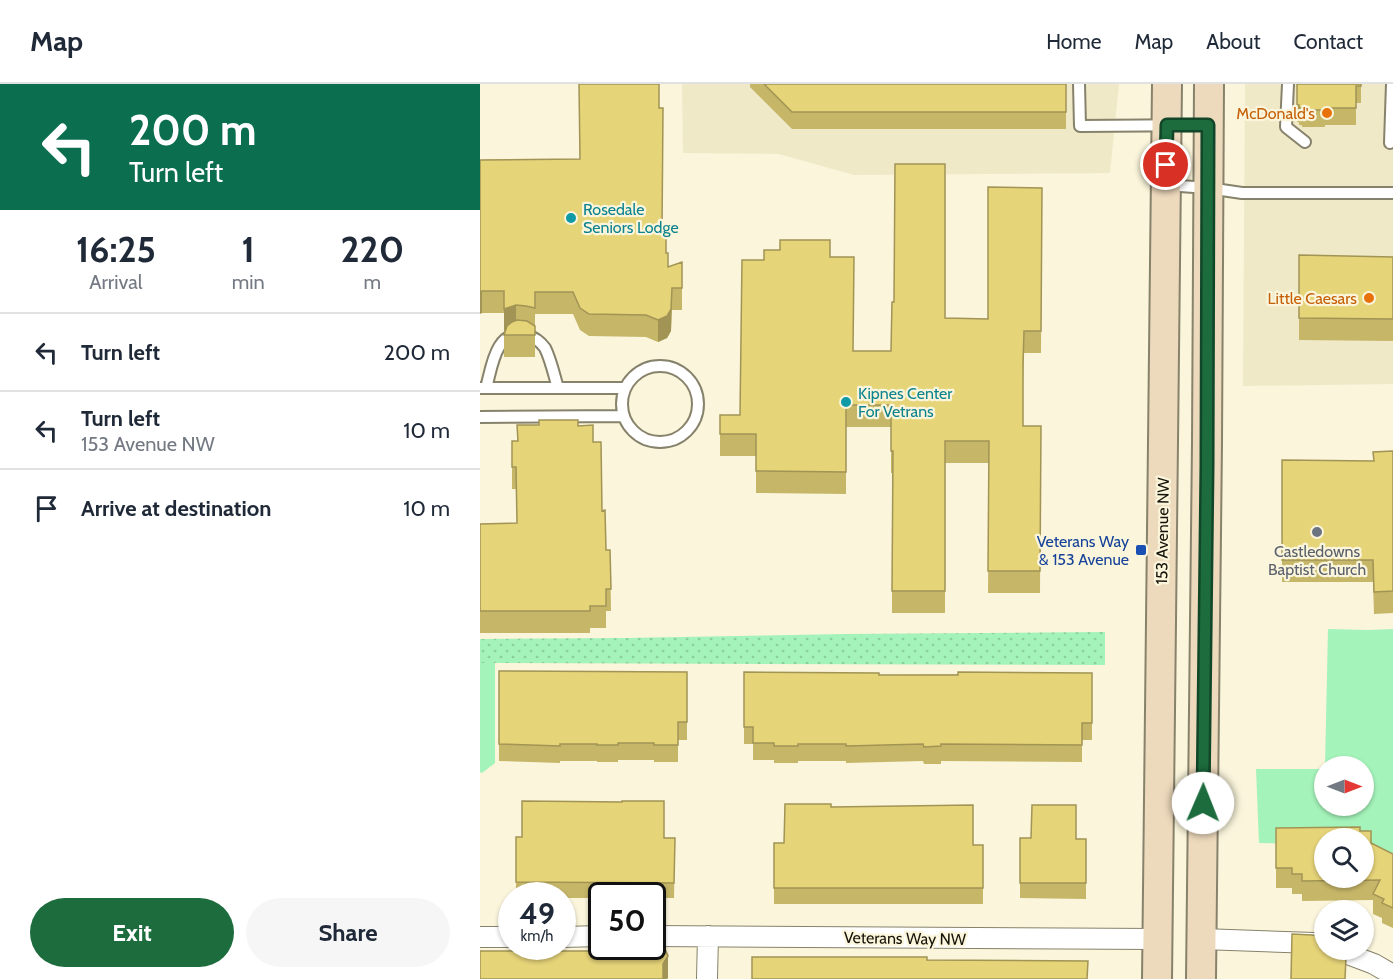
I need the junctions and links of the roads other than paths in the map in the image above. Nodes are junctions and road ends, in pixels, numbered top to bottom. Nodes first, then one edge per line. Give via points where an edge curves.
1 (1079, 84) edge
2 (1167, 84) edge
3 (1209, 84) edge
4 (1288, 84) edge
5 (1392, 84) edge
6 (1167, 125) junction
7 (1208, 125) junction
8 (1305, 142) dead end
9 (1390, 143) dead end
10 (1166, 185) junction
11 (1208, 188) junction
12 (1393, 193) edge
13 (483, 388) edge
14 (558, 388) junction
15 (625, 388) junction
16 (624, 416) junction
17 (480, 417) edge
18 (666, 936) edge
19 (708, 936) junction
20 (480, 937) edge
21 (498, 937) edge
22 (1157, 939) junction
23 (1202, 939) junction
24 (1314, 943) edge
25 (1354, 960) edge
26 (1374, 972) edge
27 (1393, 975) edge
28 (707, 979) edge
29 (1157, 979) edge
30 (1201, 979) edge

1 - 6 lane via 1080,126
2 - 6 main road, 153 Avenue NW
3 - 7 main road
4 - 8 lane via 1286,127
5 - 9 lane
6 - 7 lane
6 - 10 main road, 153 Avenue NW
7 - 11 main road
10 - 11 lane
10 - 22 main road, 153 Avenue NW
11 - 12 lane via 1242,194
11 - 23 main road
13 - 14 lane
13 - 14 lane via 501,344 506,338 521,334 538,340 544,347
14 - 15 lane
15 - 16 lane
15 - 16 lane via 641,370 652,366 676,369 694,386 698,410 694,421 678,437 655,442 636,433
16 - 17 lane
18 - 19 street, Veterans Way NW
19 - 22 street, Veterans Way NW
19 - 28 street
20 - 21 street
22 - 29 main road, 153 Avenue NW
23 - 24 street
23 - 30 main road
25 - 26 street
26 - 27 street

